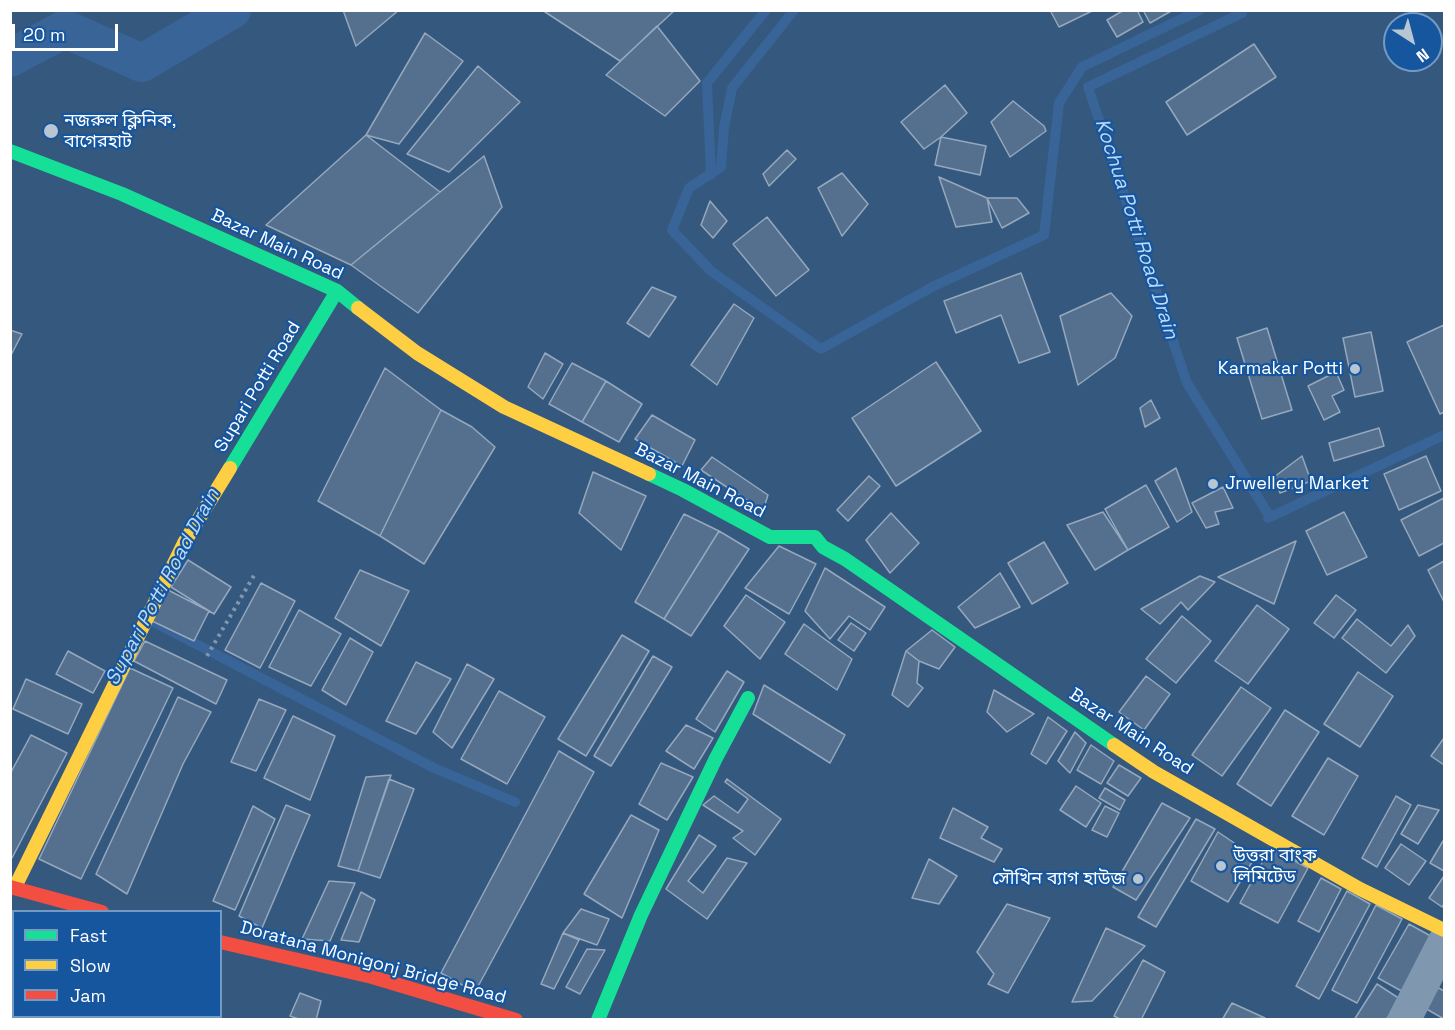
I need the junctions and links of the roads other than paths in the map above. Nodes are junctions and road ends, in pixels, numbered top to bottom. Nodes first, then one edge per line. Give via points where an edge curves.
1 (10, 151) edge
2 (337, 291) junction
3 (748, 698) dead end
4 (13, 887) edge
5 (95, 910) edge
6 (1444, 930) edge
7 (222, 942) edge
8 (1444, 942) edge
9 (516, 1020) edge
10 (598, 1020) edge
11 (1404, 1020) edge

1 - 2 street, Bazar Main Road via 122,194
2 - 4 street, Supari Potti Road via 184,543
2 - 6 street, Bazar Main Road via 417,353 512,411 683,490 770,537 815,537 823,547 1154,772 1360,889
3 - 10 street via 641,915
4 - 5 street
7 - 9 street, Doratana Monigonj Bridge Road via 372,977
8 - 11 street

